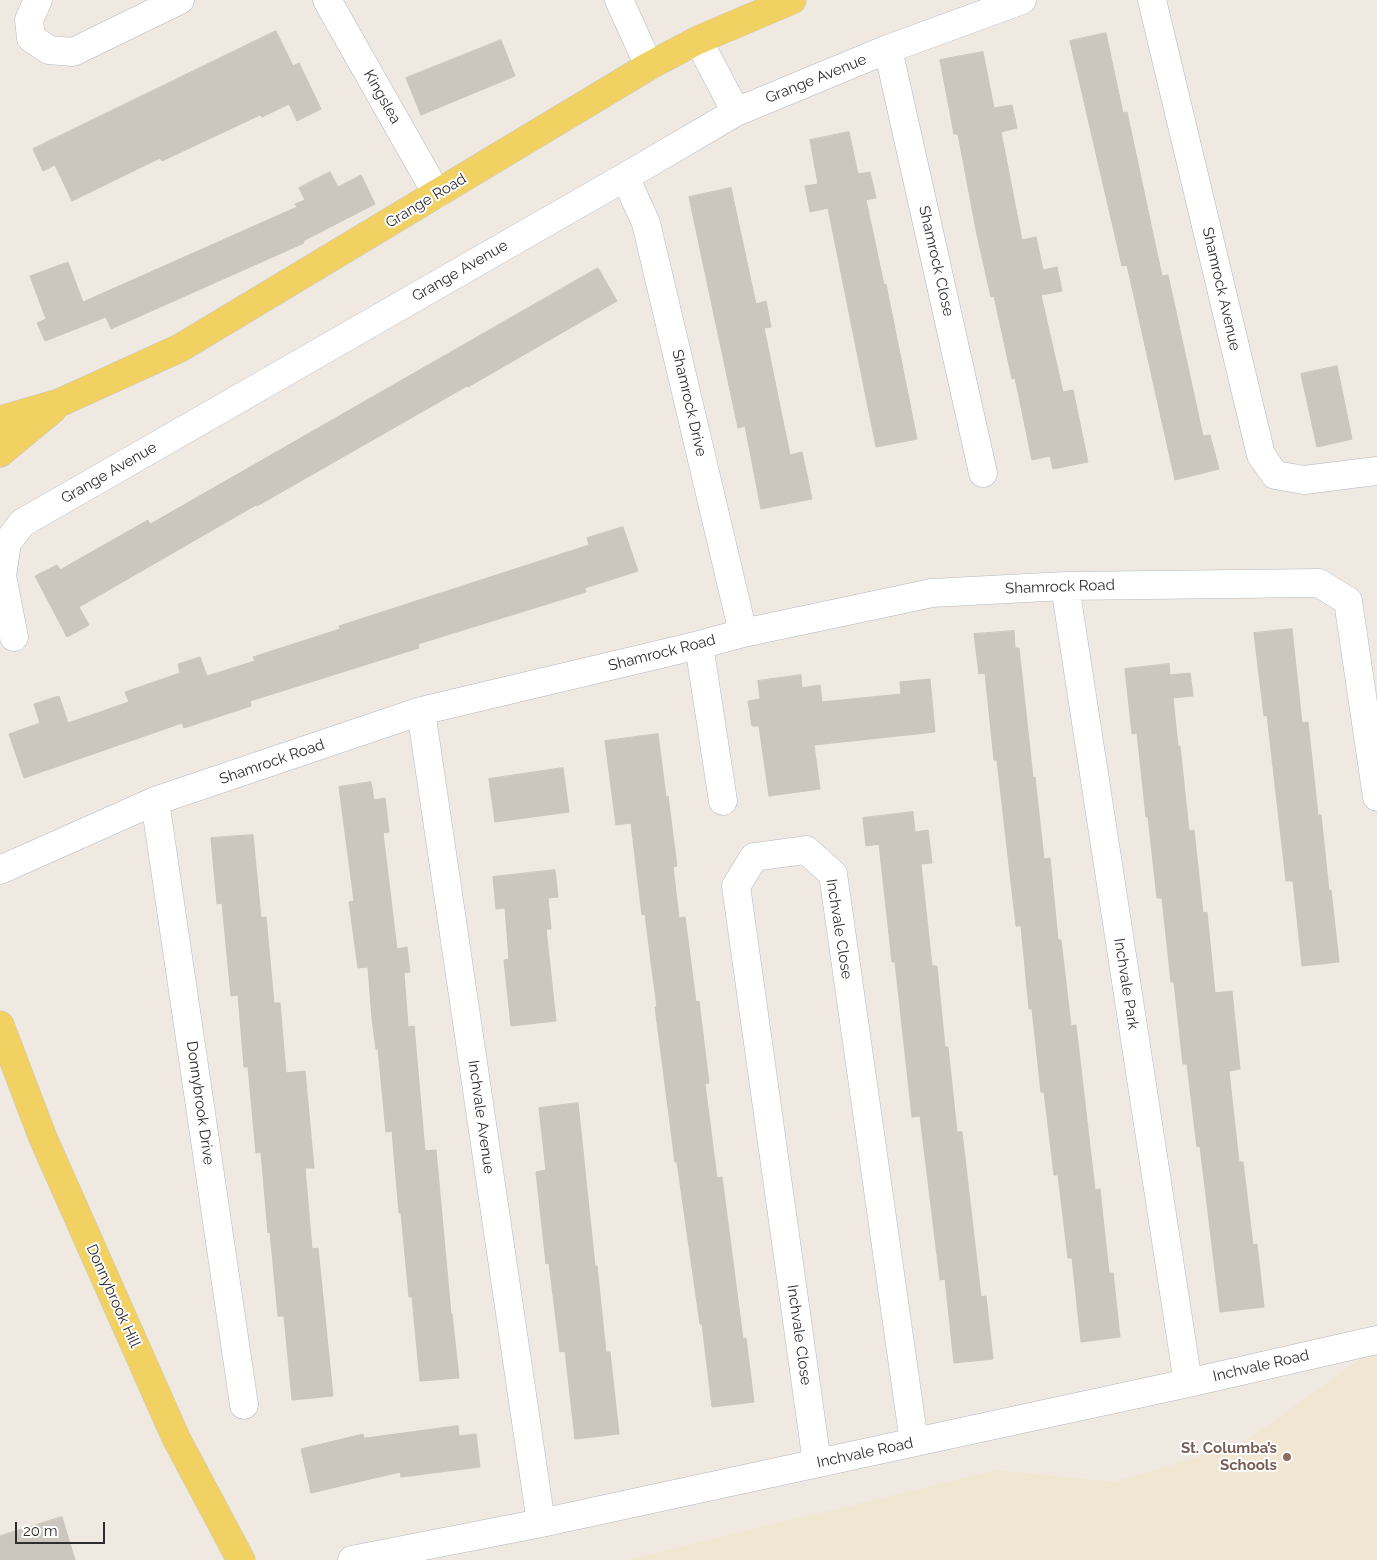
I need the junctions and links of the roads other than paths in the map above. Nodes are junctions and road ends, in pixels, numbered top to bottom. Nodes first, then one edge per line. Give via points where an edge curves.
1 (38, 0) edge
2 (180, 0) edge
3 (327, 0) edge
4 (619, 0) edge
5 (792, 0) edge
6 (1022, 0) edge
7 (1152, 0) edge
8 (698, 40) junction
9 (888, 49) junction
10 (649, 66) junction
11 (736, 112) junction
12 (625, 177) junction
13 (437, 194) junction
14 (59, 403) junction
15 (0, 420) edge
16 (0, 454) edge
17 (1377, 471) edge
18 (983, 473) dead end
19 (1065, 586) junction
20 (743, 633) junction
21 (14, 637) dead end
22 (699, 645) junction
23 (421, 711) junction
24 (1372, 740) edge
25 (1377, 797) edge
26 (156, 801) junction
27 (723, 801) dead end
28 (0, 870) edge
29 (0, 1024) edge
30 (1377, 1340) edge
31 (1188, 1383) junction
32 (244, 1405) dead end
33 (914, 1442) junction
34 (817, 1463) junction
35 (541, 1523) junction
36 (241, 1560) edge
37 (352, 1560) edge

1 - 2 street via 29,20 31,38 49,50 73,52
3 - 13 street, Kingslea
4 - 10 street
5 - 8 main road, Grange Road
6 - 9 street, Grange Avenue
7 - 17 street, Shamrock Avenue via 1261,455 1275,475 1304,480
8 - 10 main road, Grange Road
8 - 11 street
9 - 11 street, Grange Avenue
9 - 18 street, Shamrock Close
10 - 13 main road, Grange Road
11 - 12 street, Grange Avenue
12 - 20 street, Shamrock Drive via 646,223
12 - 21 street, Grange Avenue via 22,523 7,543 2,576
13 - 14 main road, Grange Road via 180,348
14 - 15 main road, Grange Road
14 - 16 main road, Grange Road
19 - 20 street, Shamrock Road via 932,593
19 - 24 street, Shamrock Road via 1319,583 1348,601
19 - 31 street, Inchvale Park
20 - 22 street, Shamrock Road
22 - 23 street, Shamrock Road
22 - 27 street
23 - 26 street, Shamrock Road
23 - 35 street, Inchvale Avenue
24 - 25 street
26 - 28 street, Shamrock Road
26 - 32 street, Donnybrook Drive
29 - 36 main road, Donnybrook Hill via 43,1138 176,1438
30 - 31 street, Inchvale Road
31 - 33 street, Inchvale Road
33 - 34 street, Inchvale Road
33 - 34 street, Inchvale Close via 833,874 806,850 754,857 736,886
34 - 35 street, Inchvale Road
35 - 37 street, Inchvale Road

